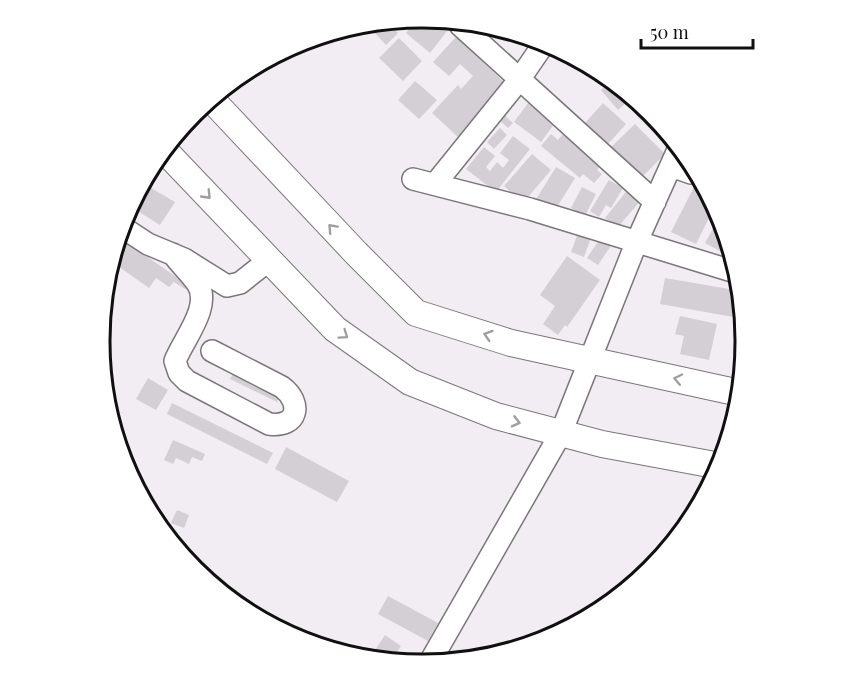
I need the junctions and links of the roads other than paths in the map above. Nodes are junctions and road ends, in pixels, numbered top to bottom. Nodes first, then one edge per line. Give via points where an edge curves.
1 (467, 32) edge
2 (539, 51) edge
3 (519, 80) junction
4 (217, 105) edge
5 (171, 157) edge
6 (674, 159) edge
7 (413, 179) dead end
8 (435, 184) junction
9 (655, 202) junction
10 (130, 232) edge
11 (637, 241) junction
12 (173, 254) junction
13 (269, 260) junction
14 (726, 269) edge
15 (212, 351) dead end
16 (589, 360) junction
17 (731, 391) edge
18 (561, 433) junction
19 (710, 463) edge
20 (435, 653) edge

1 - 3 street
2 - 3 street
3 - 8 street
3 - 9 street
16 -> 4 main road via 510,343 416,313
5 -> 13 main road
6 - 9 street
7 - 8 street
8 - 11 street
9 - 11 street
10 - 12 street
11 - 14 street
11 - 16 street
12 - 13 street via 227,286 240,284
12 - 15 street via 197,283 202,297 200,312 175,361 179,373 187,381 269,424 278,426 290,420 296,412 291,393
13 -> 18 main road via 335,329 410,381 496,416
17 -> 16 main road
16 - 18 street
18 - 19 main road
18 - 20 street

